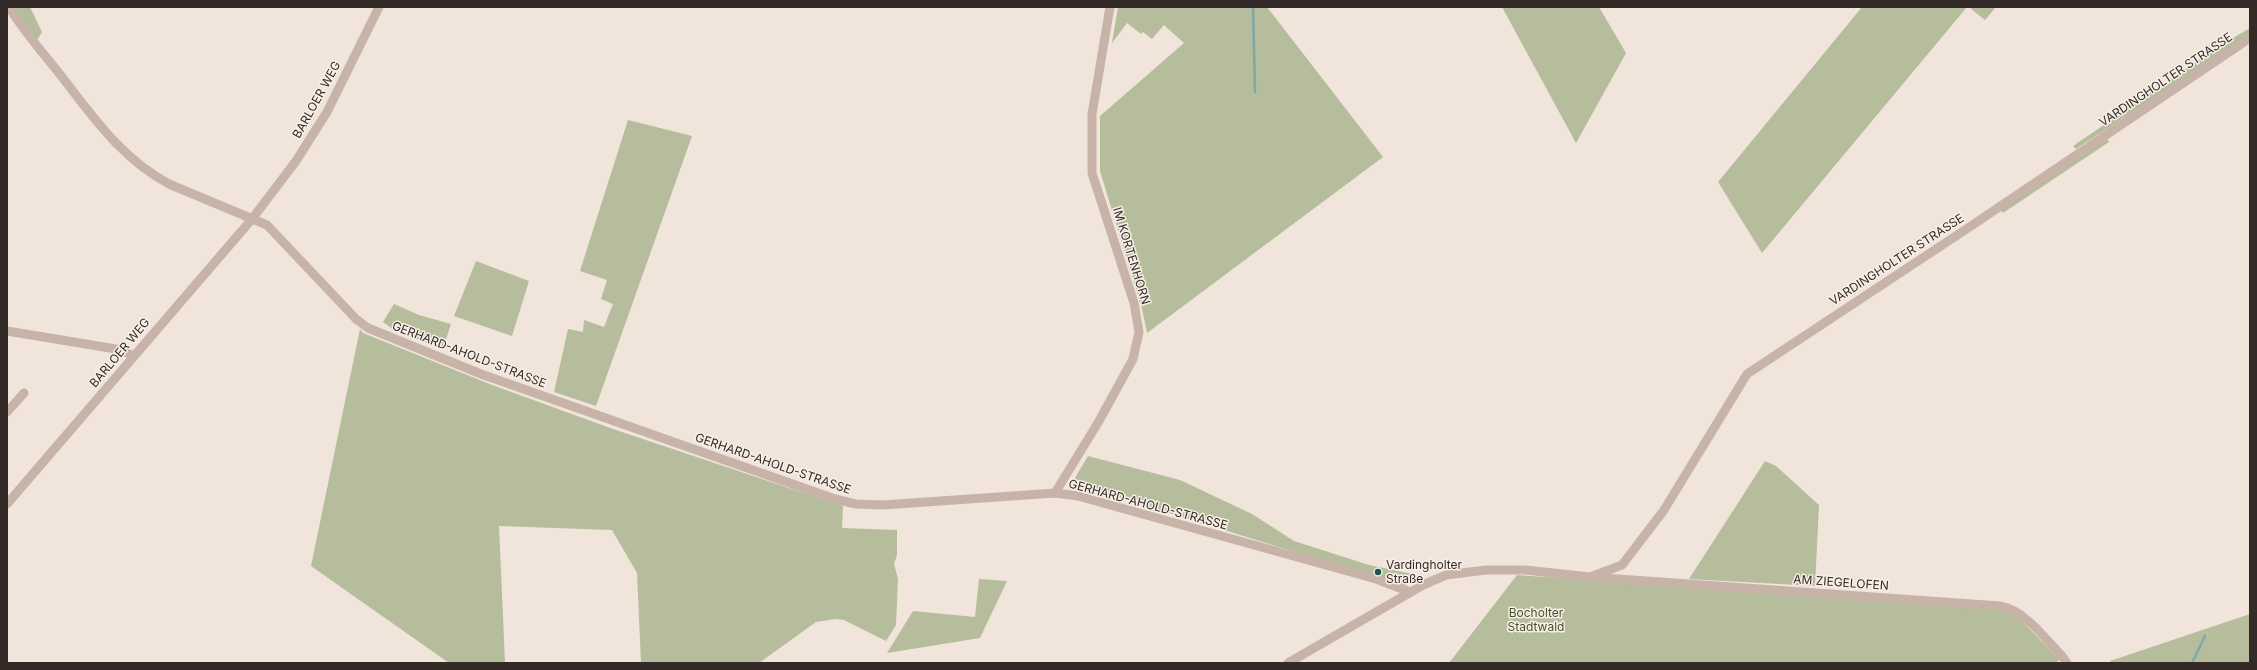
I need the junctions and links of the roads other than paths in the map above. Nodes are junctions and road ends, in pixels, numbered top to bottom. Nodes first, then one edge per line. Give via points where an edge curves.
1 (9, 7) edge
2 (379, 7) edge
3 (1110, 7) edge
4 (2250, 38) edge
5 (252, 218) junction
6 (7, 331) edge
7 (133, 356) junction
8 (24, 393) dead end
9 (7, 412) edge
10 (1055, 493) junction
11 (7, 504) edge
12 (1622, 565) junction
13 (1590, 577) junction
14 (1624, 579) junction
15 (1410, 592) junction
16 (1288, 663) edge
17 (2067, 663) edge

1 - 5 street via 41,52 110,138 137,165 169,184
2 - 5 street, BARLOER WEG via 326,112 296,161
3 - 10 street, IM KORTENHORN via 1092,114 1092,173 1134,303 1139,332 1132,359 1099,421
4 - 12 street, VARDINGHOLTER STRASSE via 1747,374 1664,510
5 - 7 street, BARLOER WEG
5 - 10 street, GERHARD-AHOLD-STRASSE via 267,226 368,328 481,374 762,474 856,504 883,505
6 - 7 street via 122,350
7 - 11 street, BARLOER WEG
8 - 9 street
10 - 15 street, GERHARD-AHOLD-STRASSE via 1078,496 1376,579
12 - 13 street
12 - 14 street via 1620,573
13 - 14 street, AM ZIEGELOFEN
13 - 15 street via 1525,570 1486,570 1446,575
14 - 17 street, AM ZIEGELOFEN via 2006,607 2021,614
15 - 16 street

